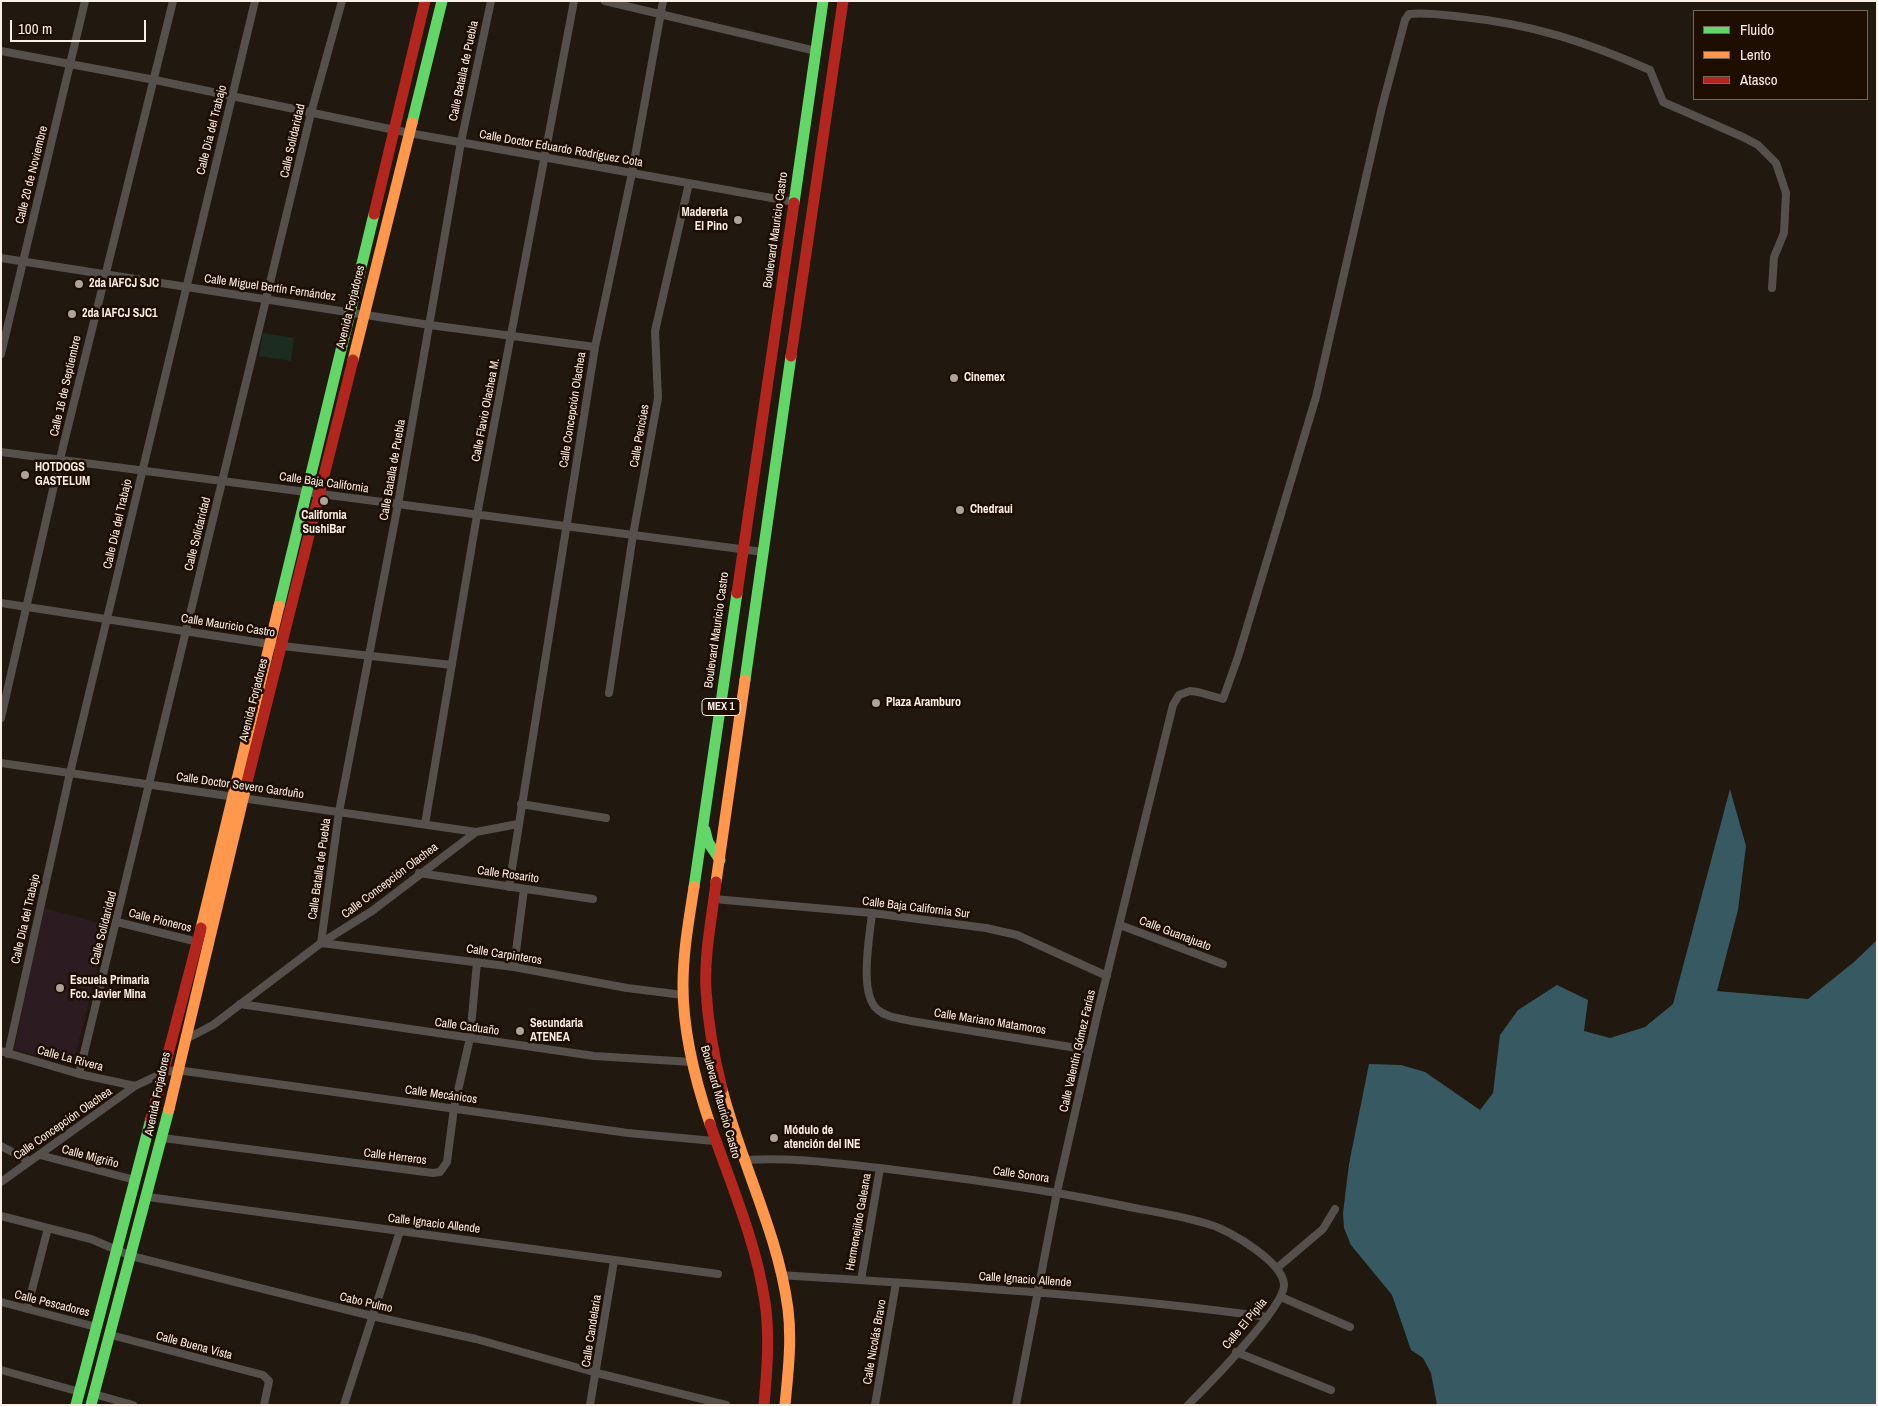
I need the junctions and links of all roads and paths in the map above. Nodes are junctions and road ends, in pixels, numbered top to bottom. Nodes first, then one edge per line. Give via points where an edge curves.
1 (85, 1) edge
2 (172, 1) edge
3 (254, 1) edge
4 (342, 1) edge
5 (425, 1) edge
6 (442, 1) edge
7 (491, 1) edge
8 (574, 1) edge
9 (605, 1) edge
10 (664, 1) edge
11 (823, 1) edge
12 (843, 1) edge
13 (661, 14) junction
14 (1, 51) edge
15 (816, 51) junction
16 (70, 64) junction
17 (154, 80) junction
18 (231, 96) junction
19 (311, 113) junction
20 (394, 129) junction
21 (409, 133) junction
22 (461, 142) junction
23 (546, 158) junction
24 (632, 173) junction
25 (689, 183) junction
26 (794, 202) junction
27 (1, 258) edge
28 (22, 261) junction
29 (104, 273) junction
30 (185, 287) junction
31 (1772, 288) dead end
32 (268, 299) junction
33 (357, 313) junction
34 (430, 325) junction
35 (512, 336) junction
36 (595, 347) junction
37 (1, 354) edge
38 (1, 452) edge
39 (60, 459) junction
40 (142, 470) junction
41 (223, 481) junction
42 (308, 493) junction
43 (320, 494) junction
44 (398, 504) junction
45 (478, 515) junction
46 (566, 526) junction
47 (633, 535) junction
48 (742, 549) junction
49 (763, 552) junction
50 (1, 603) edge
51 (26, 606) junction
52 (106, 620) junction
53 (187, 631) junction
54 (276, 644) junction
55 (369, 656) junction
56 (452, 665) junction
57 (609, 693) dead end
58 (1, 718) edge
59 (1, 763) edge
60 (70, 773) junction
61 (151, 785) junction
62 (238, 797) junction
63 (521, 804) junction
64 (339, 812) junction
65 (606, 818) dead end
66 (704, 820) junction
67 (425, 824) junction
68 (518, 824) junction
69 (476, 832) junction
70 (720, 860) junction
71 (419, 873) junction
72 (509, 886) junction
73 (524, 889) junction
74 (593, 899) dead end
75 (714, 899) junction
76 (872, 913) junction
77 (117, 922) junction
78 (1120, 925) junction
79 (198, 942) junction
80 (321, 943) junction
81 (477, 962) junction
82 (1223, 964) dead end
83 (514, 967) junction
84 (1107, 976) junction
85 (682, 995) junction
86 (240, 1004) junction
87 (470, 1038) junction
88 (184, 1040) junction
89 (1089, 1050) junction
90 (5, 1052) edge
91 (692, 1062) junction
92 (176, 1070) junction
93 (165, 1072) junction
94 (80, 1074) junction
95 (135, 1086) junction
96 (454, 1108) junction
97 (163, 1138) junction
98 (714, 1140) junction
99 (1, 1146) edge
100 (40, 1154) junction
101 (29, 1160) junction
102 (745, 1160) junction
103 (880, 1168) junction
104 (136, 1180) junction
105 (1, 1182) edge
106 (1057, 1192) junction
107 (148, 1196) junction
108 (1336, 1209) dead end
109 (1, 1216) edge
110 (48, 1228) junction
111 (400, 1231) junction
112 (117, 1250) junction
113 (131, 1256) junction
114 (614, 1260) junction
115 (1278, 1268) junction
116 (718, 1274) dead end
117 (781, 1275) junction
118 (861, 1280) junction
119 (896, 1283) junction
120 (1039, 1292) junction
121 (1281, 1297) junction
122 (1, 1302) edge
123 (27, 1309) junction
124 (372, 1316) junction
125 (1267, 1317) junction
126 (96, 1327) junction
127 (1350, 1327) dead end
128 (111, 1335) junction
129 (1236, 1352) junction
130 (1, 1370) edge
131 (597, 1373) junction
132 (1331, 1390) dead end
133 (80, 1392) junction
134 (93, 1400) edge
135 (76, 1405) edge
136 (133, 1405) edge
137 (264, 1405) edge
138 (344, 1405) edge
139 (590, 1405) edge
140 (726, 1405) edge
141 (764, 1405) edge
142 (785, 1405) edge
143 (875, 1405) edge
144 (1016, 1405) edge
145 (1188, 1405) edge

1 - 16 street, Calle 20 de Noviembre
2 - 17 street, Calle 16 de Septiembre
3 - 18 street, Calle Día del Trabajo
4 - 19 street, Calle Solidaridad
5 - 20 main road, Avenida Forjadores
6 - 21 main road, Avenida Forjadores
7 - 22 street, Calle Batalla de Puebla
8 - 23 street, Calle Flavio Olachea M.
9 - 13 street
10 - 13 street, Calle Concepción Olachea
11 - 15 main road, Boulevard Mauricio Castro / MEX 1
12 - 49 main road, Boulevard Mauricio Castro / MEX 1
13 - 15 street
13 - 24 street, Calle Concepción Olachea
14 - 16 street, Calle Doctor Eduardo Rodríguez Cota
15 - 26 main road, Boulevard Mauricio Castro / MEX 1
16 - 17 street, Calle Doctor Eduardo Rodríguez Cota
16 - 28 street, Calle 20 de Noviembre
17 - 18 street, Calle Doctor Eduardo Rodríguez Cota
17 - 29 street, Calle 16 de Septiembre
18 - 19 street, Calle Doctor Eduardo Rodríguez Cota
18 - 30 street, Calle Día del Trabajo
19 - 20 street, Calle Doctor Eduardo Rodríguez Cota
19 - 32 street, Calle Solidaridad
20 - 21 street, Calle Doctor Eduardo Rodríguez Cota
20 - 33 main road, Avenida Forjadores
21 - 22 street, Calle Doctor Eduardo Rodríguez Cota
21 - 33 main road, Avenida Forjadores
22 - 23 street, Calle Doctor Eduardo Rodríguez Cota
22 - 34 street, Calle Batalla de Puebla
23 - 24 street, Calle Doctor Eduardo Rodríguez Cota
23 - 35 street, Calle Flavio Olachea M.
24 - 25 street, Calle Doctor Eduardo Rodríguez Cota
24 - 36 street, Calle Concepción Olachea
25 - 26 street, Calle Doctor Eduardo Rodríguez Cota
25 - 47 street, Calle Pericúes via 656,331 659,394
26 - 48 main road, Boulevard Mauricio Castro / MEX 1
27 - 28 street, Calle Miguel Bertín Fernández
28 - 29 street, Calle Miguel Bertín Fernández
28 - 37 street, Calle 20 de Noviembre
29 - 30 street, Calle Miguel Bertín Fernández
29 - 39 street, Calle 16 de Septiembre
30 - 32 street, Calle Miguel Bertín Fernández
30 - 40 street, Calle Día del Trabajo
31 - 78 street, Calle Valentín Gómez Farías via 1774,257 1784,233 1786,193 1776,164 1758,146 1663,102 1650,70 1609,51 1541,29 1478,18 1409,14 1382,107 1316,397 1238,657 1223,699 1190,692 1179,695 1173,705
32 - 33 street, Calle Miguel Bertín Fernández
32 - 41 street, Calle Solidaridad
33 - 34 street, Calle Miguel Bertín Fernández
33 - 42 main road, Avenida Forjadores
33 - 43 main road, Avenida Forjadores
34 - 35 street, Calle Miguel Bertín Fernández
34 - 44 street, Calle Batalla de Puebla
35 - 36 street, Calle Miguel Bertín Fernández
35 - 45 street, Calle Flavio Olachea M.
36 - 46 street, Calle Concepción Olachea
38 - 39 street, Calle Baja California
39 - 40 street, Calle Baja California
39 - 51 street, Calle 16 de Septiembre
40 - 41 street, Calle Baja California
40 - 52 street, Calle Día del Trabajo
41 - 42 street, Calle Baja California
41 - 53 street, Calle Solidaridad
42 - 43 street, Calle Baja California
42 - 54 main road, Avenida Forjadores
43 - 44 street, Calle Baja California
43 - 54 main road, Avenida Forjadores
44 - 45 street, Calle Baja California
44 - 55 street, Calle Batalla de Puebla
45 - 46 street, Calle Baja California
45 - 56 street, Calle Flavio Olachea M.
46 - 47 street, Calle Baja California
46 - 63 street, Calle Concepción Olachea
47 - 48 street, Calle Baja California
47 - 57 street, Calle Pericúes
48 - 49 street, Calle Baja California
48 - 66 main road, Boulevard Mauricio Castro / MEX 1
49 - 70 main road, Boulevard Mauricio Castro / MEX 1
50 - 51 street, Calle Mauricio Castro
51 - 52 street, Calle Mauricio Castro
51 - 58 street, Calle 16 de Septiembre
52 - 53 street, Calle Mauricio Castro
52 - 60 street, Calle Día del Trabajo
53 - 54 street, Calle Mauricio Castro
53 - 61 street, Calle Solidaridad
54 - 55 street, Calle Mauricio Castro
54 - 62 main road, Avenida Forjadores
55 - 56 street, Calle Mauricio Castro
55 - 64 street, Calle Batalla de Puebla
56 - 67 street, Calle Flavio Olachea M.
59 - 60 street, Calle Doctor Severo Garduño
60 - 61 street, Calle Doctor Severo Garduño
60 - 90 street, Calle Día del Trabajo
61 - 62 street, Calle Doctor Severo Garduño
61 - 77 street, Calle Solidaridad
62 - 64 street, Calle Doctor Severo Garduño
62 - 79 main road, Avenida Forjadores
62 - 88 main road, Avenida Forjadores
63 - 65 street
63 - 68 street, Calle Concepción Olachea
64 - 67 street, Calle Doctor Severo Garduño
64 - 80 street, Calle Batalla de Puebla
66 - 70 main road via 708,842
66 - 85 main road, Boulevard Mauricio Castro / MEX 1 via 687,935
67 - 69 street, Calle Doctor Severo Garduño
68 - 69 street, Calle Concepción Olachea
68 - 72 street, Calle Concepción Olachea
69 - 71 street, Calle Concepción Olachea
70 - 75 main road, Boulevard Mauricio Castro / MEX 1
71 - 72 street, Calle Rosarito
71 - 80 street, Calle Concepción Olachea via 356,923
72 - 73 street, Calle Rosarito
73 - 74 street, Calle Rosarito
73 - 83 street
75 - 76 street, Calle Baja California Sur
75 - 102 main road, Boulevard Mauricio Castro / MEX 1 via 706,980 708,1022 726,1105
76 - 84 street, Calle Baja California Sur via 1004,931
76 - 89 street, Calle Mariano Matamoros via 866,969 868,993 874,1007 888,1016
77 - 79 street, Calle Pioneros
77 - 94 street, Calle Solidaridad
78 - 82 street, Calle Guanajuato
78 - 84 street, Calle Valentín Gómez Farías
79 - 93 main road, Avenida Forjadores
80 - 81 street, Calle Carpinteros
80 - 86 street, Calle Concepción Olachea
81 - 83 street, Calle Carpinteros
81 - 87 street, Calle Herreros
83 - 85 street, Calle Carpinteros
84 - 89 street, Calle Valentín Gómez Farías
85 - 91 main road, Boulevard Mauricio Castro / MEX 1
86 - 87 street, Calle Caduaño
86 - 88 street, Calle Concepción Olachea via 213,1025
87 - 91 street, Calle Caduaño via 594,1056
87 - 96 street, Calle Herreros
88 - 92 main road, Avenida Forjadores
89 - 106 street, Calle Valentín Gómez Farías
90 - 94 street, Calle La Rivera
91 - 98 main road, Boulevard Mauricio Castro / MEX 1
92 - 93 street, Calle Mecánicos
92 - 96 street, Calle Mecánicos
92 - 97 main road, Avenida Forjadores
93 - 95 street, Calle Concepción Olachea
93 - 104 main road, Avenida Forjadores
94 - 95 street, Calle La Rivera
95 - 100 street, Calle Concepción Olachea
96 - 97 street, Calle Herreros via 447,1162 437,1173
96 - 98 street, Calle Mecánicos via 628,1133
97 - 107 main road, Avenida Forjadores
98 - 141 main road, Boulevard Mauricio Castro / MEX 1 via 750,1241 762,1289 767,1362
99 - 101 street
100 - 101 street, Calle Concepción Olachea
100 - 104 street, Calle Migriño
101 - 105 street, Calle Concepción Olachea
102 - 103 street, Calle Sonora via 780,1158
102 - 117 main road, Boulevard Mauricio Castro / MEX 1
103 - 106 street, Calle Sonora
103 - 118 street, Hermenejildo Galeana
104 - 112 main road, Avenida Forjadores
106 - 115 street, Calle Sonora via 1213,1225 1247,1244
106 - 120 street, Calle Valentín Gómez Farías
107 - 111 street, Calle Ignacio Allende
107 - 113 main road, Avenida Forjadores
108 - 115 street via 1323,1229
109 - 110 street, Cabo Pulmo
110 - 112 street, Cabo Pulmo via 91,1239
110 - 123 street
111 - 114 street, Calle Ignacio Allende
111 - 124 street
112 - 113 street, Cabo Pulmo
112 - 126 main road, Avenida Forjadores
113 - 124 street, Cabo Pulmo
113 - 128 main road, Avenida Forjadores
114 - 116 street, Calle Ignacio Allende
114 - 131 street, Calle Candelaria
115 - 121 street, Calle El Pípila via 1284,1286
117 - 118 street, Calle Ignacio Allende
117 - 142 main road, Boulevard Mauricio Castro / MEX 1 via 788,1309 790,1345
118 - 119 street, Calle Ignacio Allende
119 - 120 street, Calle Ignacio Allende
119 - 143 street, Calle Nicolás Bravo
120 - 125 street, Calle Ignacio Allende
120 - 144 street, Calle Valentín Gómez Farías
121 - 125 street, Calle El Pípila
121 - 127 street
122 - 123 street, Calle Pescadores
123 - 126 street, Calle Pescadores
124 - 131 street, Cabo Pulmo via 476,1339
124 - 138 street
125 - 129 street, Calle El Pípila
126 - 133 main road, Avenida Forjadores
128 - 134 main road, Avenida Forjadores
128 - 137 street, Calle Buena Vista via 263,1375 269,1381
129 - 132 street
129 - 145 street, Calle El Pípila
130 - 133 street
131 - 139 street, Calle Candelaria
131 - 140 street, Cabo Pulmo
133 - 135 main road, Avenida Forjadores
134 - 136 street

